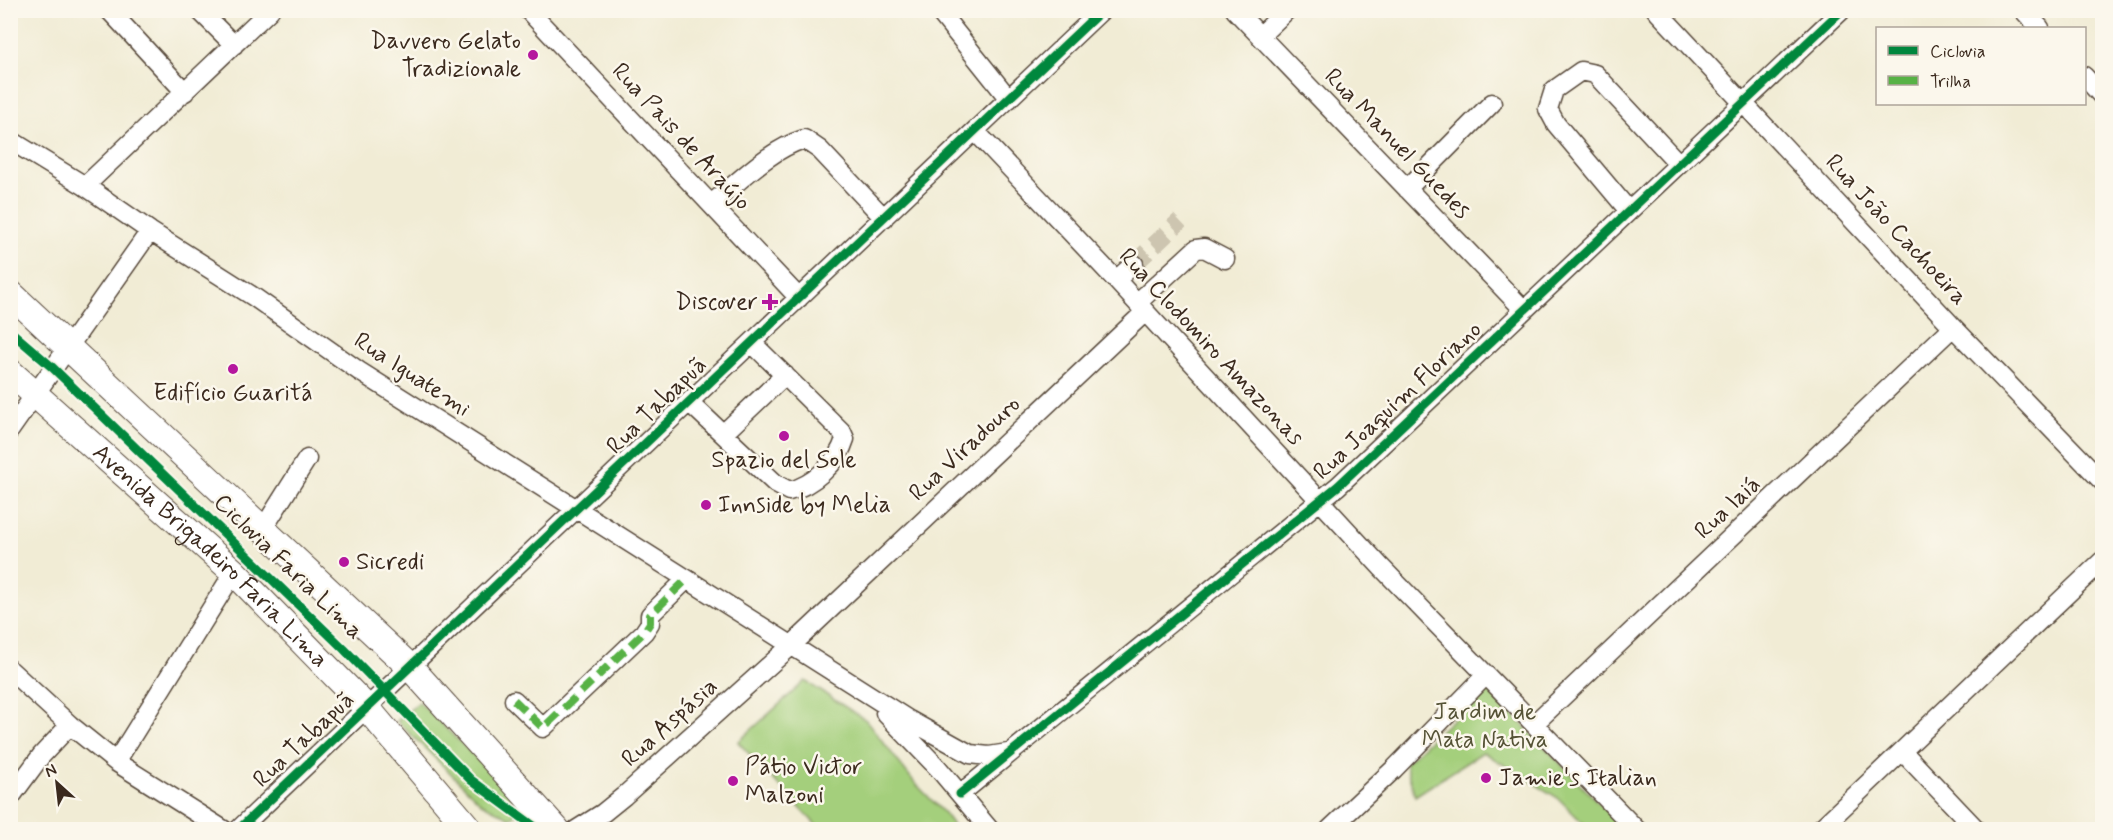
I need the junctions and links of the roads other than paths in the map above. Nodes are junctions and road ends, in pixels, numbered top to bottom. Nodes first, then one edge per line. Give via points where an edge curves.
1 (109, 10) edge
2 (199, 10) edge
3 (270, 10) edge
4 (528, 10) edge
5 (938, 10) edge
6 (1102, 10) edge
7 (1235, 10) edge
8 (1287, 10) edge
9 (1656, 10) edge
10 (1842, 10) edge
11 (2023, 10) edge
12 (2039, 27) edge
13 (1260, 36) junction
14 (234, 45) junction
15 (2086, 77) edge
16 (185, 92) junction
17 (2103, 96) edge
18 (1009, 99) junction
19 (1492, 103) dead end
20 (1744, 104) junction
21 (975, 131) junction
22 (10, 140) edge
23 (1679, 164) junction
24 (85, 186) junction
25 (1407, 189) junction
26 (711, 204) junction
27 (1629, 211) junction
28 (884, 218) junction
29 (150, 231) junction
30 (1225, 259) dead end
31 (1134, 264) tunnel mouth
32 (1116, 280) junction
33 (10, 293) edge
34 (799, 298) junction
35 (1141, 308) junction
36 (1524, 310) junction
37 (1953, 327) junction
38 (752, 343) junction
39 (68, 347) junction
40 (10, 372) edge
41 (785, 375) junction
42 (35, 393) junction
43 (689, 402) junction
44 (10, 430) edge
45 (723, 434) junction
46 (307, 459) dead end
47 (2103, 481) edge
48 (1320, 501) junction
49 (575, 510) junction
50 (262, 529) junction
51 (2103, 561) edge
52 (234, 572) junction
53 (687, 579) junction
54 (792, 645) junction
55 (410, 667) junction
56 (10, 670) edge
57 (1486, 675) junction
58 (867, 694) junction
59 (514, 700) dead end
60 (367, 708) junction
61 (1535, 723) junction
62 (70, 725) junction
63 (1902, 752) junction
64 (1008, 753) junction
65 (116, 762) junction
66 (960, 794) junction
67 (10, 798) edge
68 (462, 820) edge
69 (224, 830) edge
70 (238, 830) edge
71 (487, 830) edge
72 (557, 830) edge
73 (576, 830) edge
74 (990, 830) edge
75 (1329, 830) edge
76 (1637, 830) edge
77 (1819, 830) edge
78 (1977, 830) edge

1 - 16 street
2 - 14 street
3 - 14 street
4 - 26 street, Rua Pais de Araújo
5 - 18 street
6 - 18 street, Rua Tabapuã
7 - 13 street, Rua Manuel Guedes
8 - 13 street
9 - 20 street, Rua João Cachoeira
10 - 20 street, Rua Joaquim Floriano
11 - 12 street
13 - 25 street, Rua Manuel Guedes
14 - 16 street
15 - 17 street
16 - 24 street
18 - 21 street, Rua Tabapuã
19 - 25 street
20 - 23 street, Rua Joaquim Floriano
20 - 37 street, Rua João Cachoeira
21 - 28 street, Rua Tabapuã
21 - 32 street, Rua Clodomiro Amazonas
22 - 24 street, Rua Iguatemi
23 - 27 street, Rua Joaquim Floriano
23 - 27 street via 1595,74 1581,71 1554,90 1548,110 1556,124
24 - 29 street, Rua Iguatemi
25 - 36 street, Rua Manuel Guedes
26 - 28 street via 777,151 804,139 820,150
26 - 34 street, Rua Pais de Araújo
27 - 36 street, Rua Joaquim Floriano
28 - 34 street, Rua Tabapuã
29 - 39 street
29 - 49 street, Rua Iguatemi
30 - 35 street, Rua Viradouro via 1204,248 1196,249
31 - 32 street
32 - 35 street, Rua Clodomiro Amazonas
33 - 39 highway
34 - 38 street, Rua Tabapuã
35 - 48 street, Rua Clodomiro Amazonas
35 - 54 street, Rua Viradouro
36 - 48 street, Rua Joaquim Floriano
37 - 47 street, Rua João Cachoeira
37 - 61 street, Rua Iaiá
38 - 41 street
38 - 43 street, Rua Tabapuã
39 - 42 street
39 - 50 highway
40 - 42 highway, Avenida Brigadeiro Faria Lima
41 - 45 street
41 - 45 street via 845,439 843,448 820,474 802,488 789,491 776,484
42 - 44 street
42 - 52 highway, Avenida Brigadeiro Faria Lima
43 - 45 street
43 - 49 street, Rua Tabapuã
46 - 50 street
48 - 57 street, Rua Clodomiro Amazonas
48 - 64 street, Rua Joaquim Floriano
49 - 53 street, Rua Iguatemi
49 - 55 street, Rua Tabapuã
50 - 55 highway
51 - 63 street
52 - 60 highway, Avenida Brigadeiro Faria Lima
52 - 65 street
53 - 54 street, Rua Iguatemi
53 - 59 street via 650,615 644,632 543,728
54 - 58 street, Rua Iguatemi
54 - 73 street, Rua Aspásia via 624,796
55 - 60 street, Rua Tabapuã
55 - 72 highway
56 - 62 street
57 - 61 street, Rua Clodomiro Amazonas
57 - 75 street
58 - 64 street via 970,754
58 - 66 street
60 - 68 highway, Avenida Brigadeiro Faria Lima
60 - 70 street, Rua Tabapuã
61 - 76 street, Rua Clodomiro Amazonas
62 - 65 street
62 - 67 street
63 - 77 street
63 - 78 street
64 - 66 street, Rua Joaquim Floriano
65 - 69 street
66 - 74 street
68 - 71 highway, Avenida Brigadeiro Faria Lima

